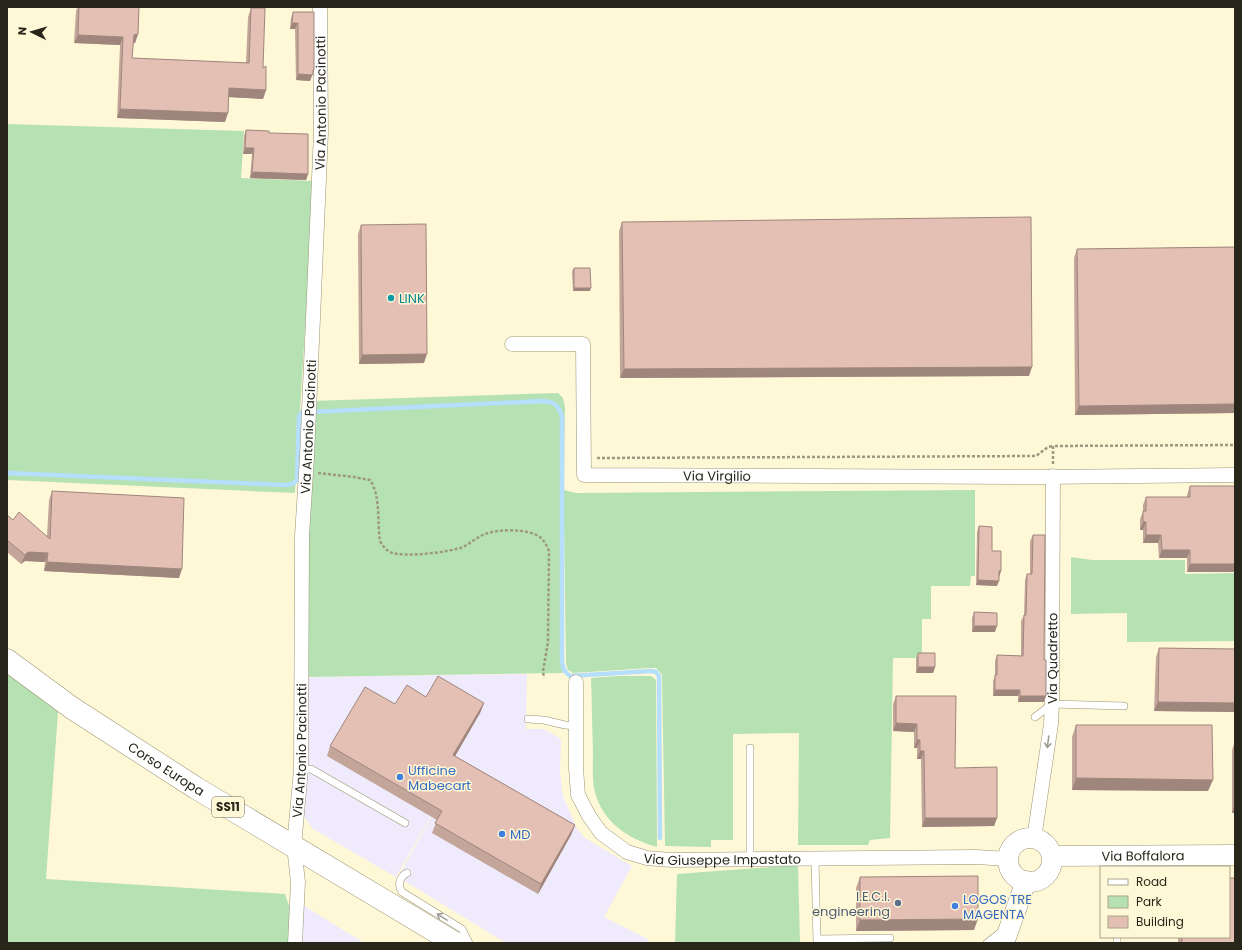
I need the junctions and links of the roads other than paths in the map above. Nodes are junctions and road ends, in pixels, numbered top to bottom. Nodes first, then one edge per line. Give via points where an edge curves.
1 (320, 7) edge
2 (512, 344) dead end
3 (1235, 475) edge
4 (1052, 476) junction
5 (7, 660) edge
6 (576, 682) dead end
7 (1052, 704) junction
8 (1124, 706) dead end
9 (1035, 717) dead end
10 (528, 720) dead end
11 (576, 726) junction
12 (750, 748) dead end
13 (301, 769) junction
14 (405, 823) dead end
15 (1034, 839) junction
16 (294, 846) junction
17 (1235, 855) edge
18 (1052, 856) junction
19 (750, 859) junction
20 (815, 859) junction
21 (1009, 859) junction
22 (407, 873) dead end
23 (1026, 882) junction
24 (1011, 924) junction
25 (890, 938) dead end
26 (817, 941) edge
27 (295, 943) edge
28 (455, 943) edge
29 (469, 943) edge
30 (987, 943) edge
31 (1004, 943) edge

1 - 13 street, Via Antonio Pacinotti via 321,132 302,536
2 - 4 street, Via Virgilio via 583,344 584,475
3 - 4 street
4 - 7 street, Via Quadretto
5 - 16 main road, Corso Europa / SS11 via 98,725 196,788
6 - 11 street, Via Giuseppe Impastato
7 - 8 lane
7 - 9 lane
7 -> 15 street, Via Quadretto
10 - 11 lane
11 - 19 street, Via Giuseppe Impastato via 578,795 601,833 627,852 647,858
12 - 19 lane
13 - 14 lane via 311,769
13 - 16 street, Via Antonio Pacinotti
15 - 18 street via 1047,846
15 - 21 street via 1019,842 1011,851
16 - 27 street, Via Antonio Pacinotti via 298,882
16 - 28 main road, Corso Europa / SS11
17 - 18 street, Via Boffalora via 1117,859
18 - 23 street via 1052,864 1046,876
19 - 20 street, Via Giuseppe Impastato
20 - 21 street, Via Giuseppe Impastato
20 - 26 lane
21 - 23 street via 1012,871
29 -> 22 lane via 462,929 402,892 399,882
23 - 24 street
24 - 30 lane
24 - 31 street
25 - 26 lane

